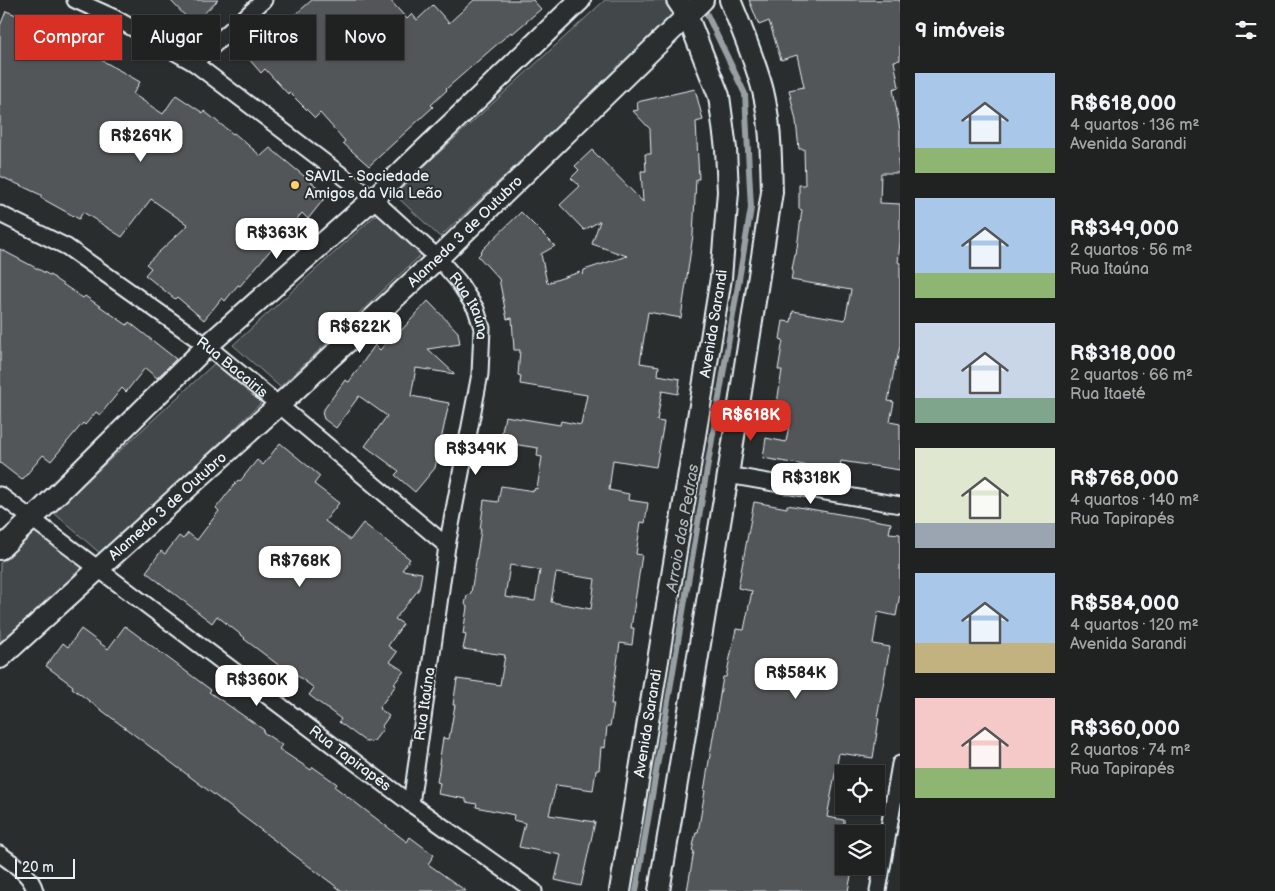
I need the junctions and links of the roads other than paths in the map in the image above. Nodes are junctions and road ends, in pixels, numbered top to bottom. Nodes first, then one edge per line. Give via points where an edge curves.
1 (75, 0) edge
2 (264, 0) edge
3 (580, 0) edge
4 (730, 0) edge
5 (690, 6) edge
6 (194, 63) junction
7 (373, 199) junction
8 (0, 214) edge
9 (438, 258) junction
10 (206, 346) junction
11 (279, 405) junction
12 (728, 475) junction
13 (0, 494) edge
14 (900, 505) edge
15 (32, 519) junction
16 (447, 546) junction
17 (0, 549) edge
18 (98, 569) junction
19 (0, 658) edge
20 (900, 764) edge
21 (411, 804) junction
22 (0, 854) edge
23 (35, 891) edge
24 (534, 891) edge
25 (620, 891) edge
26 (659, 891) edge
27 (878, 891) edge

1 - 6 street, Rua Itaúna via 113,17
2 - 6 street
3 - 7 street
4 - 12 street via 763,92 771,147 772,192
5 - 9 street, Alameda 3 de Outubro
5 - 25 street, Avenida Sarandi via 719,96 726,149 726,220 720,288
6 - 7 street, Rua Itaúna
7 - 9 street, Rua Itaúna
7 - 10 street
8 - 10 street, Rua Bacairis via 67,247
9 - 11 street, Alameda 3 de Outubro
9 - 16 street, Rua Itaúna via 476,309 482,328 480,374
10 - 11 street, Rua Bacairis
10 - 15 street
11 - 16 street, Rua Bacairis
11 - 18 street, Alameda 3 de Outubro
12 - 14 street
12 - 26 street
13 - 15 street, Rua Tapirapés
15 - 17 street
15 - 18 street, Rua Tapirapés
16 - 21 street, Rua Itaúna
18 - 19 street, Alameda 3 de Outubro
18 - 21 street, Rua Tapirapés
20 - 27 street
21 - 24 street, Rua Tapirapés
22 - 23 street via 21,870

